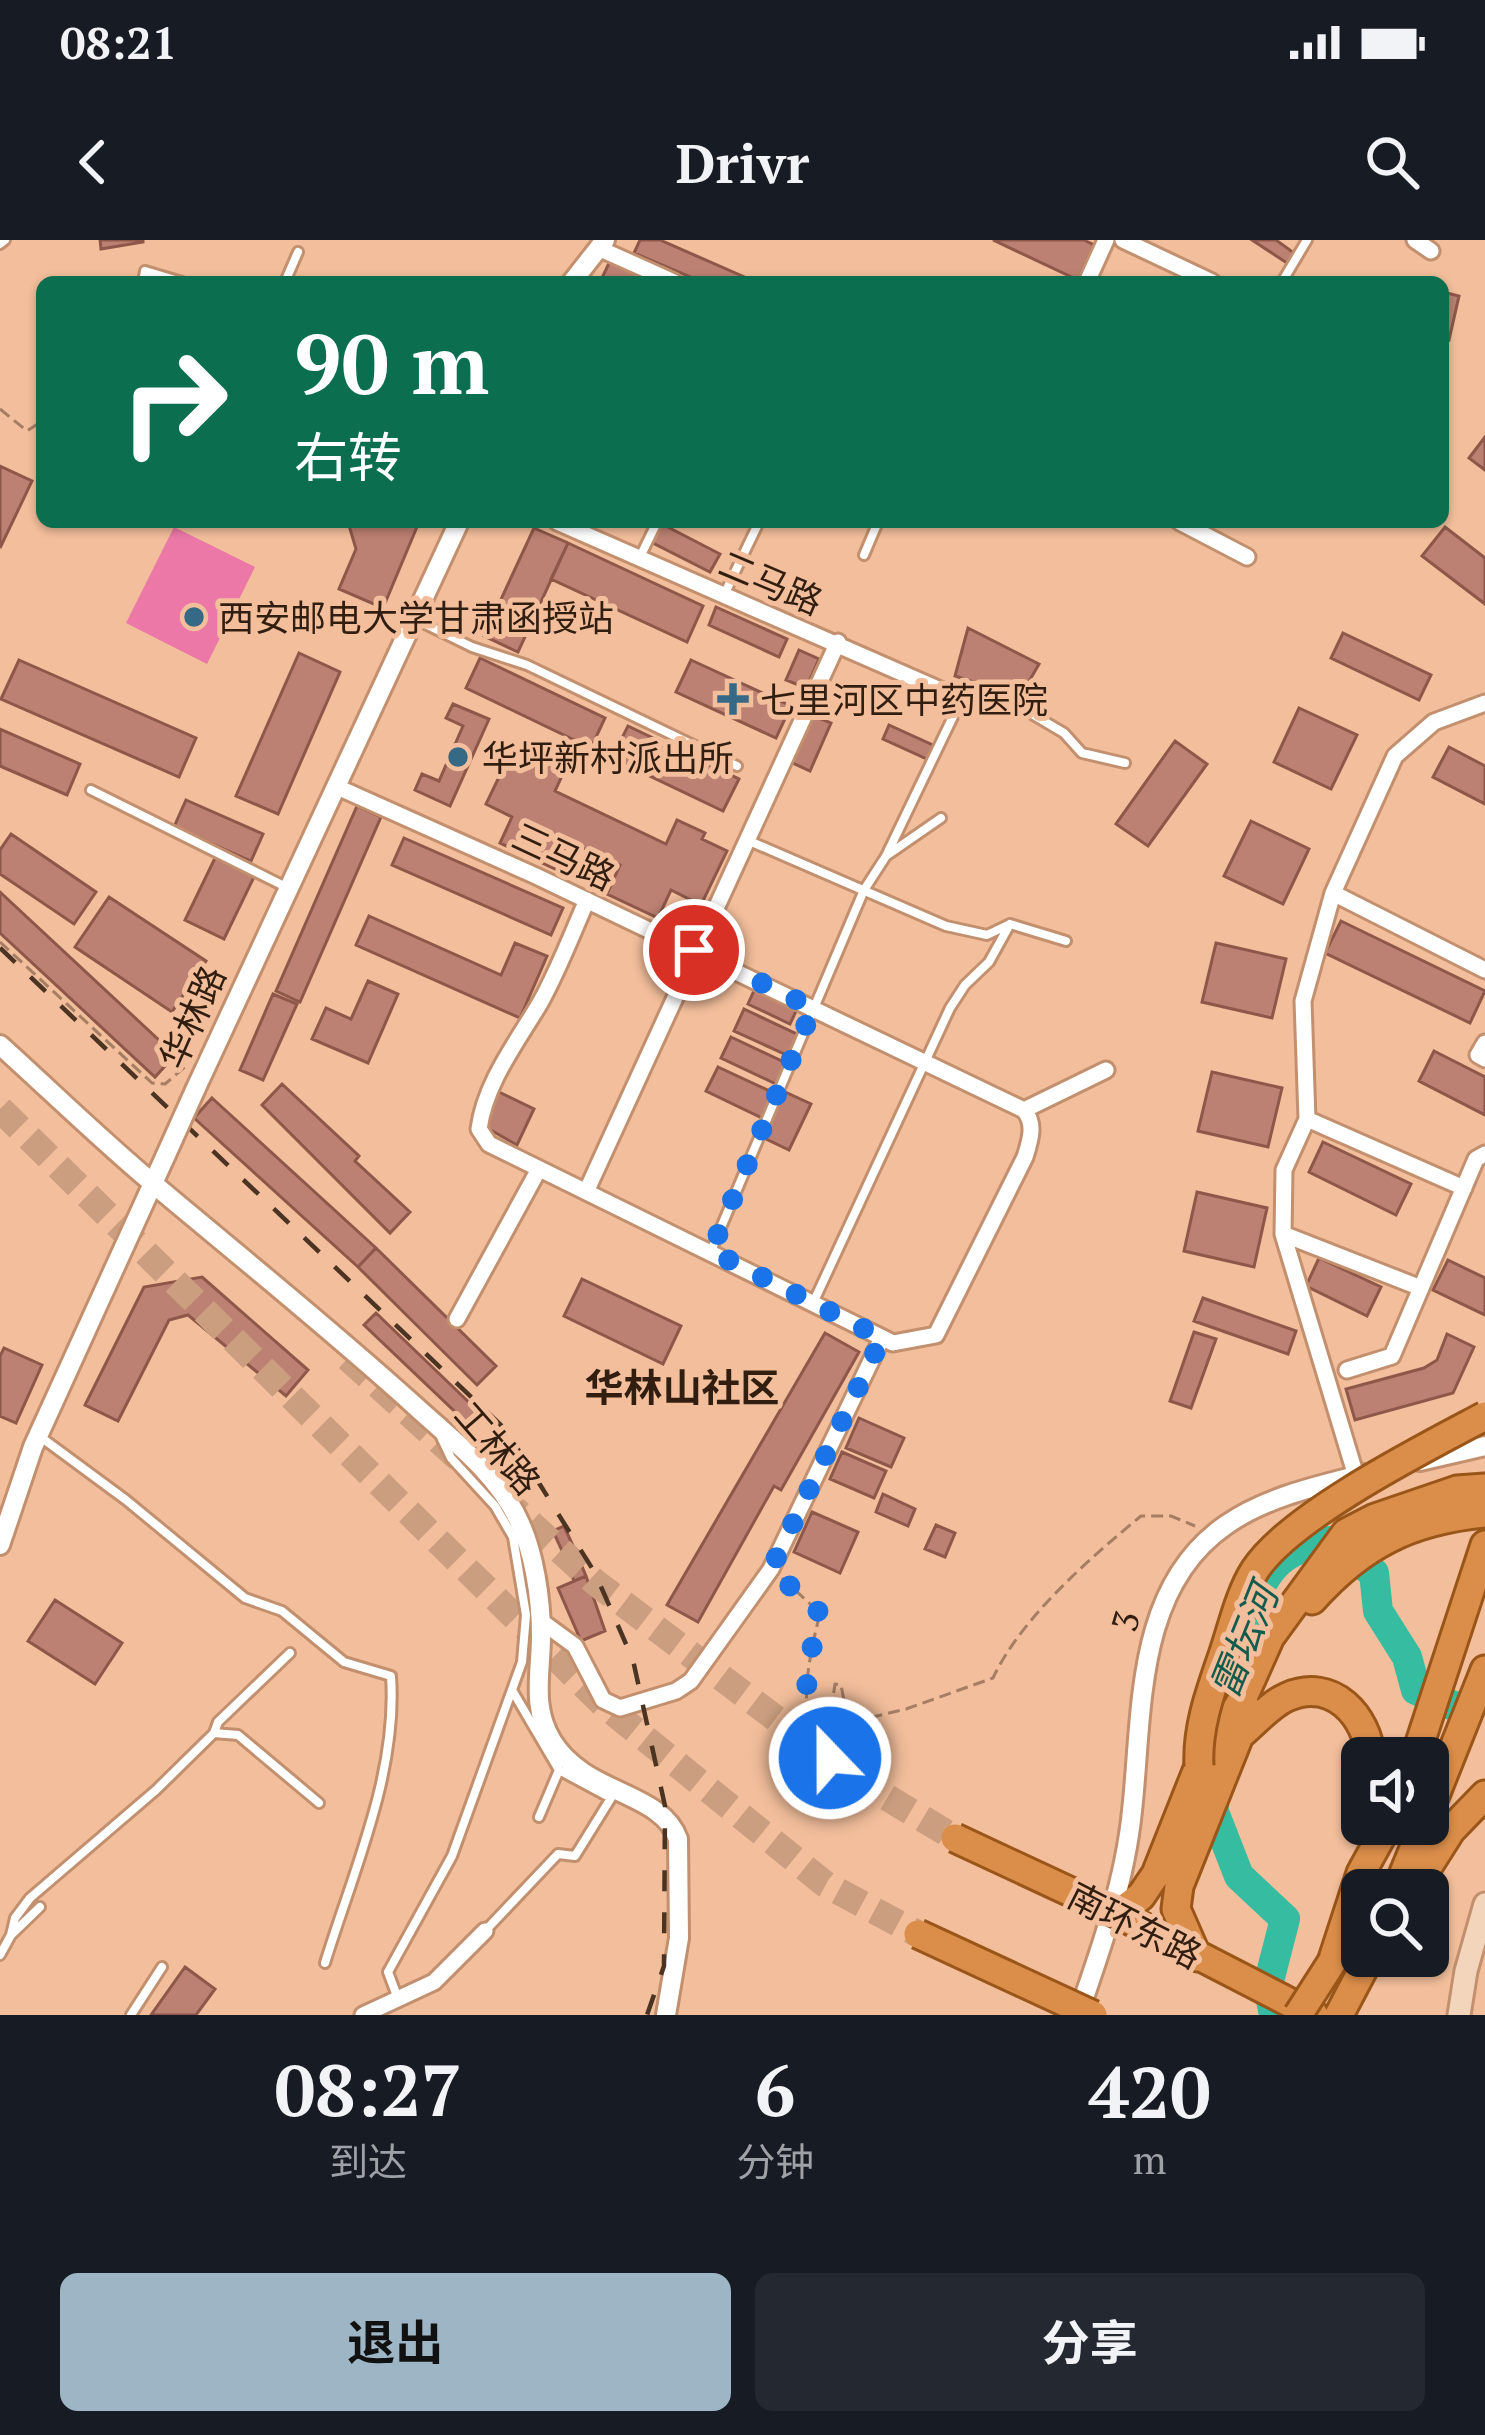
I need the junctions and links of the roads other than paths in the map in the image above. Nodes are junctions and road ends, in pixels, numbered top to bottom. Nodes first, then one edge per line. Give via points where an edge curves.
1 (1106, 240) edge
2 (1123, 240) edge
3 (1307, 240) edge
4 (1415, 240) edge
5 (602, 244) edge
6 (1431, 251) dead end
7 (298, 252) dead end
8 (288, 276) edge
9 (577, 276) edge
10 (663, 276) edge
11 (1090, 276) edge
12 (1199, 276) edge
13 (1286, 276) edge
14 (455, 528) edge
15 (571, 528) edge
16 (654, 528) edge
17 (756, 528) edge
18 (875, 528) edge
19 (1192, 528) edge
20 (864, 555) dead end
21 (1247, 556) dead end
22 (640, 558) junction
23 (724, 595) junction
24 (414, 618) junction
25 (838, 642) junction
26 (956, 696) junction
27 (1485, 703) edge
28 (1125, 763) dead end
29 (737, 766) dead end
30 (335, 786) junction
31 (91, 790) dead end
32 (941, 818) dead end
33 (746, 839) junction
34 (886, 856) junction
35 (288, 887) junction
36 (864, 890) junction
37 (1333, 893) junction
38 (587, 900) junction
39 (1010, 924) junction
40 (1066, 941) dead end
41 (694, 950) junction
42 (1485, 970) edge
43 (813, 1008) junction
44 (1485, 1042) edge
45 (0, 1045) edge
46 (1485, 1059) edge
47 (927, 1063) junction
48 (1106, 1070) dead end
49 (1024, 1110) junction
50 (1307, 1119) junction
51 (1485, 1154) edge
52 (539, 1168) junction
53 (153, 1184) junction
54 (1464, 1188) junction
55 (586, 1192) junction
56 (1283, 1234) junction
57 (711, 1251) junction
58 (1421, 1288) junction
59 (813, 1303) junction
60 (458, 1318) dead end
61 (882, 1338) junction
62 (1347, 1370) dead end
63 (1485, 1416) edge
64 (436, 1425) junction
65 (38, 1435) junction
66 (1482, 1443) edge
67 (1356, 1476) junction
68 (1485, 1488) edge
69 (5, 1503) edge
70 (1485, 1514) edge
71 (0, 1545) edge
72 (1485, 1545) edge
73 (541, 1621) junction
74 (290, 1653) dead end
75 (1485, 1670) edge
76 (512, 1688) junction
77 (214, 1733) junction
78 (1239, 1736) junction
79 (1369, 1737) edge
80 (1422, 1737) edge
81 (1449, 1760) edge
82 (1198, 1766) junction
83 (559, 1770) junction
84 (1485, 1796) edge
85 (320, 1803) dead end
86 (538, 1817) dead end
87 (955, 1838) tunnel mouth
88 (1426, 1869) edge
89 (1167, 1880) junction
90 (1485, 1904) edge
91 (40, 1907) dead end
92 (1118, 1914) junction
93 (484, 1931) joint
94 (918, 1934) tunnel mouth
95 (11, 1935) junction
96 (1341, 1935) edge
97 (0, 1955) edge
98 (1197, 1957) junction
99 (325, 1963) dead end
100 (162, 1967) dead end
101 (1359, 1977) edge
102 (398, 1999) junction
103 (131, 2015) edge
104 (363, 2015) edge
105 (666, 2015) edge
106 (1078, 2015) edge
107 (1093, 2015) edge
108 (1298, 2015) edge
109 (1314, 2015) edge
110 (1339, 2015) edge
111 (1459, 2015) edge

1 - 11 street
2 - 12 street
3 - 13 lane
4 - 6 street
5 - 9 street
5 - 10 street
7 - 8 lane
14 - 24 street, 华林路
15 - 22 street, 二马路
16 - 22 lane
17 - 23 lane
18 - 20 lane
19 - 21 street
22 - 23 street, 二马路
23 - 25 street, 二马路
24 - 29 lane
24 - 30 street, 华林路
25 - 26 street, 二马路
25 - 33 street
26 - 28 lane via 986,688 1064,733 1082,753
26 - 34 lane
27 - 37 street via 1434,722 1395,756
30 - 35 street, 华林路
30 - 38 street, 三马路
31 - 35 lane
32 - 34 lane
33 - 36 lane
33 - 41 street
34 - 36 lane
35 - 53 street, 华林路, bridge
36 - 39 lane via 946,926 987,935
36 - 43 lane
37 - 42 street
37 - 50 street via 1303,1001
38 - 41 street, 三马路
38 - 52 street via 482,1112 479,1130 489,1144
39 - 40 lane
39 - 47 lane via 950,1008
41 - 43 street, 三马路
41 - 55 street
43 - 47 street, 三马路
43 - 57 lane
44 - 46 street via 1478,1054
45 - 53 street, 工林路
47 - 49 street, 三马路
47 - 59 lane
48 - 49 street
49 - 61 street via 1032,1135 1025,1157 936,1334
50 - 54 street
50 - 56 street via 1284,1171
51 - 54 street
52 - 55 street
52 - 60 street
53 - 64 street, 工林路
53 - 65 street, 华林路
54 - 58 street
55 - 57 street
56 - 58 street
56 - 67 street
57 - 59 street
58 - 62 street via 1392,1357
59 - 61 street
61 - 73 street via 771,1569 691,1681 620,1708 604,1700 574,1646
63 - 82 highway, bridge via 1280,1539 1253,1573 1237,1614 1198,1740
64 - 73 street, 工林路 via 519,1520
64 - 76 lane via 451,1458 513,1537 526,1615
65 - 69 street, 华林路
65 - 99 lane via 245,1598 282,1611 344,1662 391,1676 386,1763
66 - 67 street, 3
67 - 106 street, 3 via 1229,1522 1173,1585 1145,1667 1118,1888
68 - 82 highway via 1457,1490 1346,1533 1270,1637 1241,1702
69 - 71 street, 华林路
70 - 78 highway via 1405,1528 1359,1555 1274,1653
72 - 80 highway
73 - 105 street, 工林路 via 537,1696 554,1743 580,1774 674,1826 679,1937
74 - 77 lane
75 - 81 highway
76 - 83 lane
76 - 102 lane via 452,1856 388,1972
77 - 85 lane via 238,1735
77 - 95 lane via 30,1898
78 - 79 highway via 1304,1692 1353,1707
78 - 89 highway
82 - 89 highway
83 - 86 lane
83 - 93 lane via 611,1798 575,1856 558,1854
84 - 88 highway
87 - 92 highway, 南环东路, bridge
89 - 92 highway
89 - 98 highway
90 - 111 main road
91 - 95 lane
92 - 98 highway, 南环东路
93 - 102 street via 434,1982
94 - 107 highway, bridge
95 - 97 lane
96 - 108 highway, bridge
98 - 109 highway, 南环东路
100 - 103 lane
101 - 110 highway
102 - 104 street

